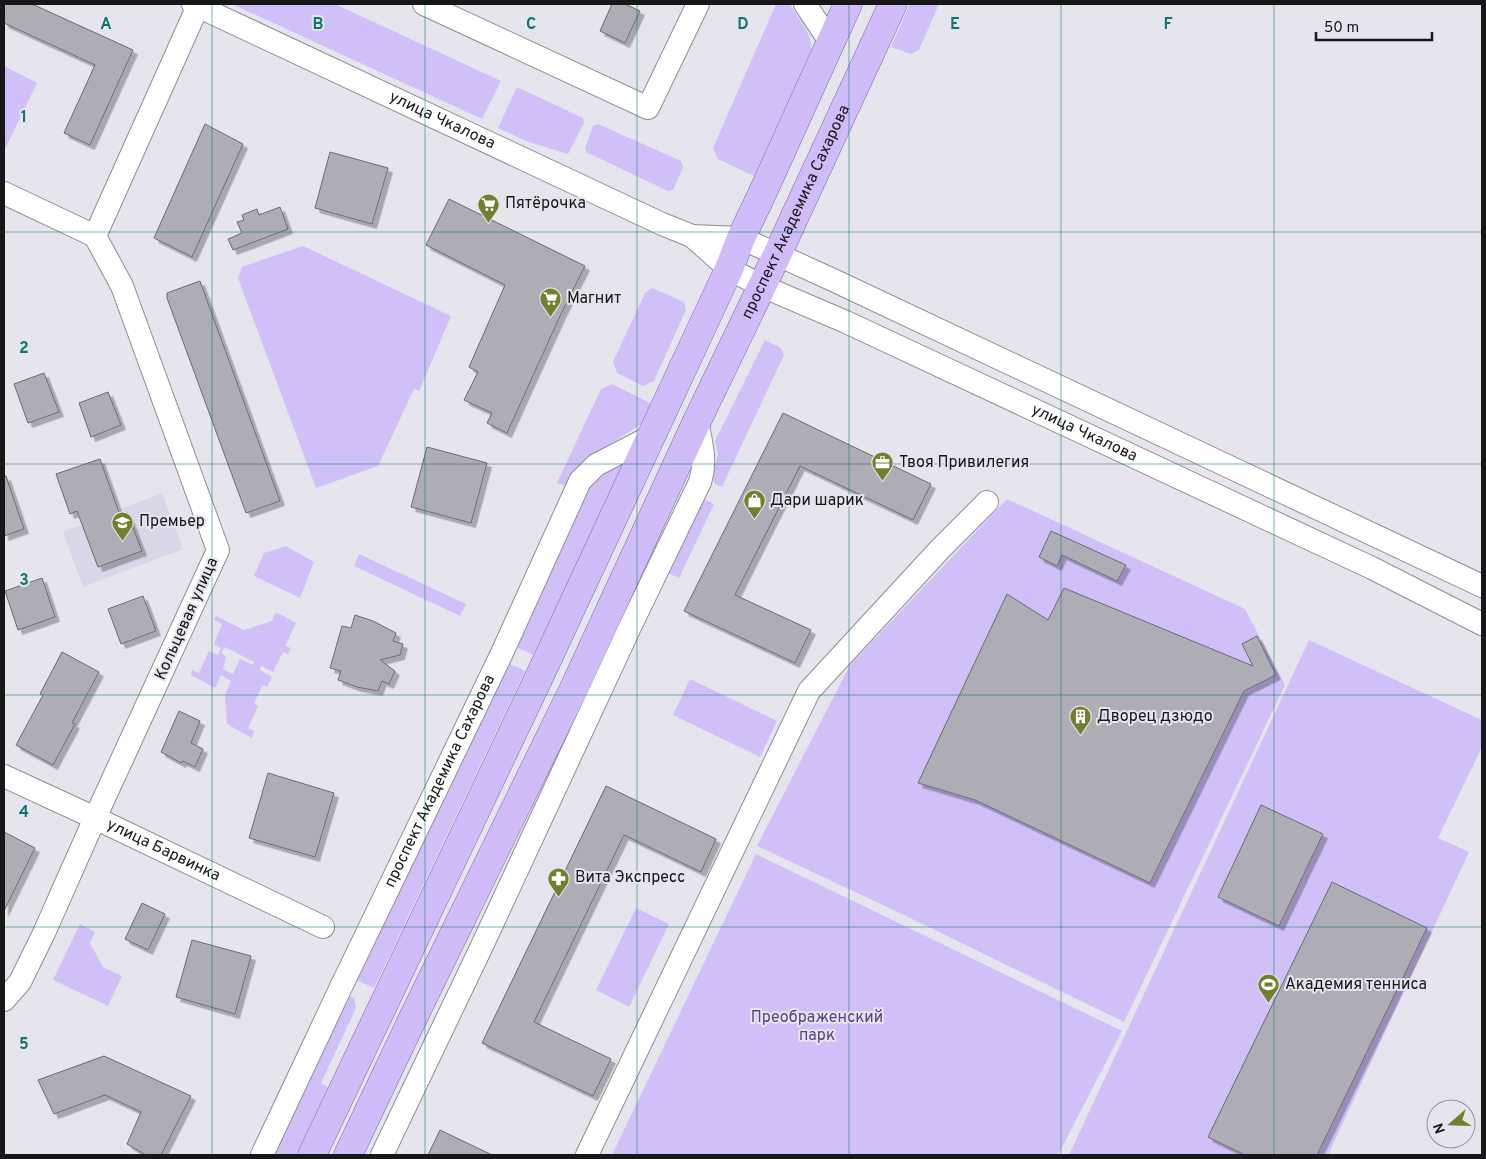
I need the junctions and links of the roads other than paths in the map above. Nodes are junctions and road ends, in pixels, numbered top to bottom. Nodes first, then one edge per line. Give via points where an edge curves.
1 (424, 4) edge
2 (698, 4) edge
3 (805, 4) edge
4 (848, 4) edge
5 (893, 4) edge
6 (196, 5) edge
7 (831, 43) junction
8 (4, 193) edge
9 (96, 236) junction
10 (692, 236) junction
11 (741, 238) junction
12 (777, 255) junction
13 (729, 269) junction
14 (762, 286) junction
15 (698, 421) junction
16 (650, 437) junction
17 (987, 502) dead end
18 (1482, 586) edge
19 (1482, 624) edge
20 (4, 776) edge
21 (95, 818) junction
22 (323, 928) dead end
23 (4, 1000) edge
24 (262, 1155) edge
25 (312, 1155) edge
26 (348, 1155) edge
27 (382, 1155) edge
28 (587, 1155) edge

1 - 2 street via 648,108
3 - 7 street
4 - 7 main road
5 - 12 main road, проспект Академика Сахарова
6 - 9 street
6 - 10 street, улица Чкалова
7 - 11 main road
8 - 9 street
9 - 21 street, Кольцевая улица via 122,286 218,550
10 - 11 street, улица Чкалова
10 - 13 street, улица Чкалова
11 - 12 street, улица Чкалова
11 - 13 main road
12 - 14 main road, проспект Академика Сахарова
12 - 18 street, улица Чкалова
13 - 14 street, улица Чкалова
13 - 16 main road
14 - 15 main road, проспект Академика Сахарова
14 - 19 street, улица Чкалова via 846,322 1372,568
15 - 26 main road, проспект Академика Сахарова via 575,686
15 - 27 street via 704,455 700,482
16 - 24 street, проспект Академика Сахарова via 596,465 580,481 502,653
16 - 25 main road
17 - 28 street via 809,692
20 - 21 street, улица Барвинка
21 - 22 street, улица Барвинка
21 - 23 street, Кольцевая улица via 20,982

